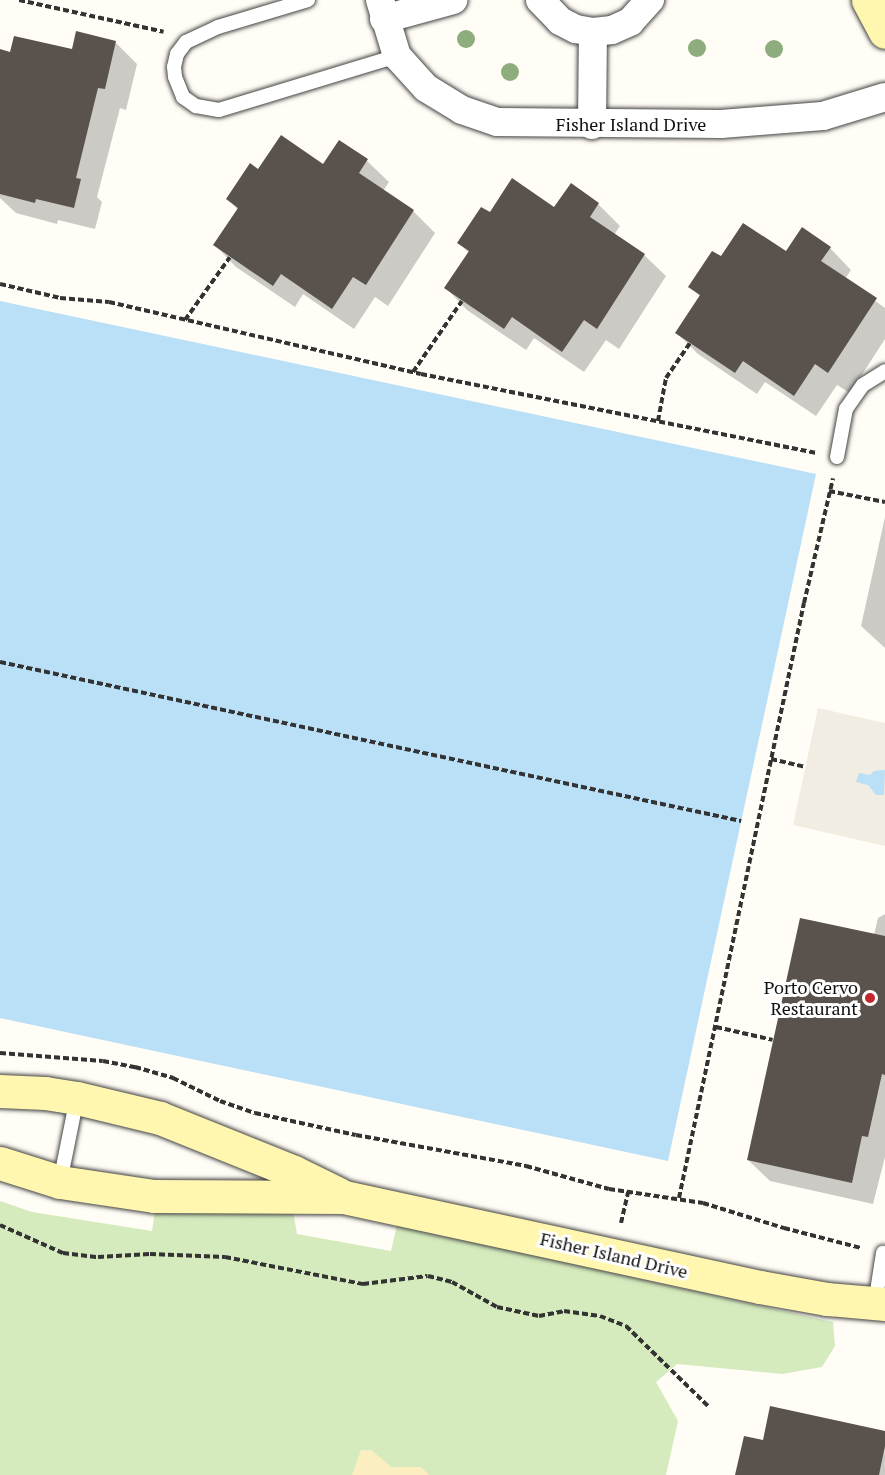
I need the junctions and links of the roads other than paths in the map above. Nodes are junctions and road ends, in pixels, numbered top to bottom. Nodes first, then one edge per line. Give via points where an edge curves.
1 (308, 0) edge
2 (453, 0) edge
3 (540, 0) edge
4 (650, 0) edge
5 (868, 0) edge
6 (382, 9) edge
7 (593, 32) junction
8 (885, 32) edge
9 (397, 56) junction
10 (885, 97) edge
11 (592, 125) junction
12 (885, 371) edge
13 (837, 457) road end
14 (0, 1091) edge
15 (77, 1098) junction
16 (238, 1148) junction
17 (0, 1163) edge
18 (60, 1182) junction
19 (229, 1196) junction
20 (344, 1197) junction
21 (883, 1253) dead end
22 (880, 1304) edge

1 - 9 lane via 218,27 186,42 174,67 183,97 196,106 219,110
2 - 6 street
3 - 7 street via 560,21
4 - 7 street via 630,22 612,30
5 - 8 street
6 - 9 street, Fisher Island Drive
7 - 11 street
9 - 11 street, Fisher Island Drive via 426,88 462,110 497,122
10 - 11 street, Fisher Island Drive via 823,116 721,124
12 - 13 lane via 863,385 846,409
14 - 15 street, Fisher Island Drive
15 - 16 street, Fisher Island Drive via 160,1118
15 - 18 lane
16 - 19 street
16 - 20 street, Fisher Island Drive
17 - 18 street, Fisher Island Drive
18 - 19 street, Fisher Island Drive via 154,1196
19 - 20 street, Fisher Island Drive
20 - 22 street, Fisher Island Drive via 738,1283
21 - 22 lane

